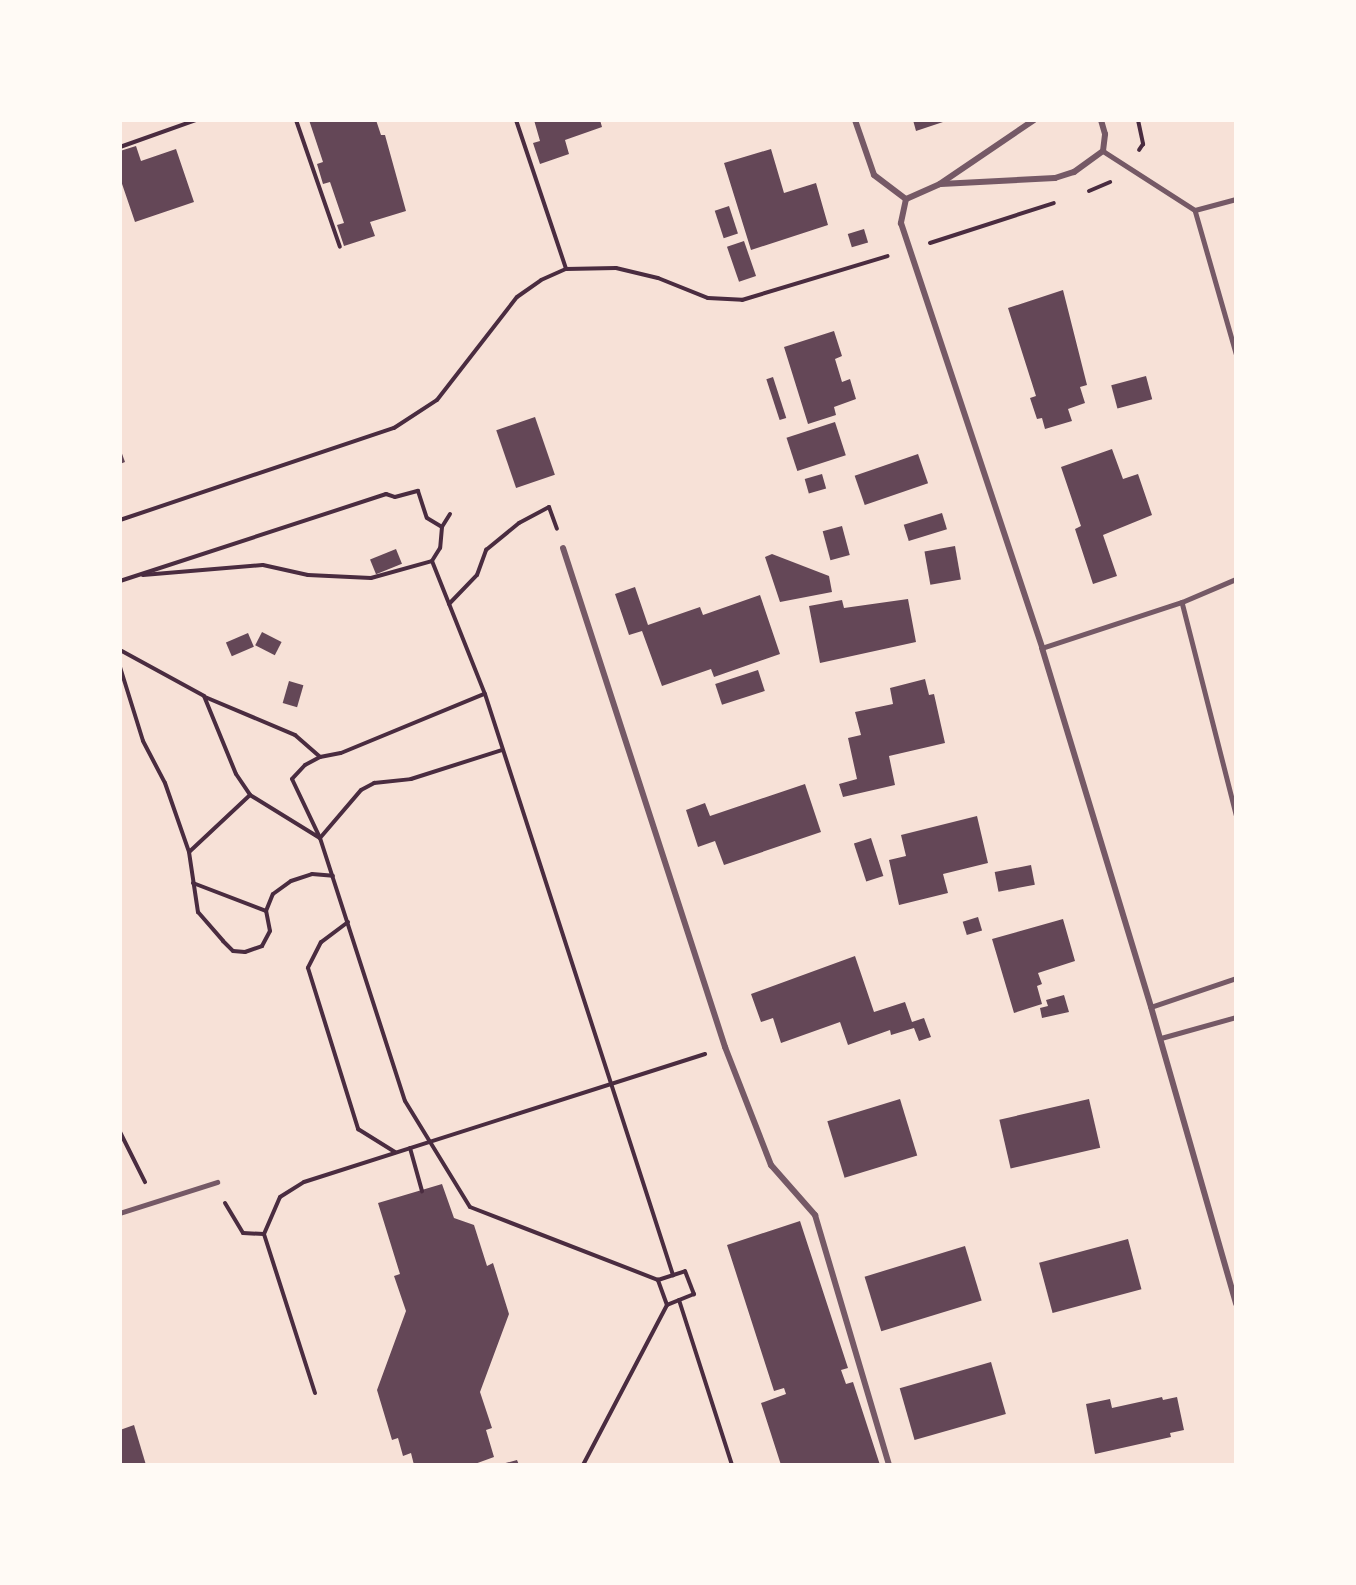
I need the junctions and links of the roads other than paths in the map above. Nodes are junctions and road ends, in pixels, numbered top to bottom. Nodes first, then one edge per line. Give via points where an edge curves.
1 (855, 120) edge
2 (1034, 120) edge
3 (1101, 120) edge
4 (1103, 151) junction
5 (940, 184) junction
6 (906, 199) junction
7 (1236, 199) edge
8 (1195, 210) junction
9 (1236, 353) edge
10 (563, 548) road end
11 (1236, 579) edge
12 (1182, 603) junction
13 (1042, 648) junction
14 (1236, 814) edge
15 (1236, 978) edge
16 (1151, 1007) junction
17 (1236, 1017) edge
18 (1161, 1038) junction
19 (217, 1182) road end
20 (120, 1213) edge
21 (1236, 1304) edge
22 (889, 1465) edge

1 - 6 street via 874,175
2 - 5 street
3 - 4 street via 1106,134
4 - 5 street via 1094,161 1055,178
4 - 8 lane
5 - 6 street
6 - 13 street via 901,223
7 - 8 lane
8 - 9 lane
10 - 22 street via 725,1047 771,1164 815,1215
11 - 12 lane
12 - 13 lane
12 - 14 lane
13 - 16 street
15 - 16 lane
16 - 18 street
17 - 18 lane
18 - 21 street
19 - 20 lane

